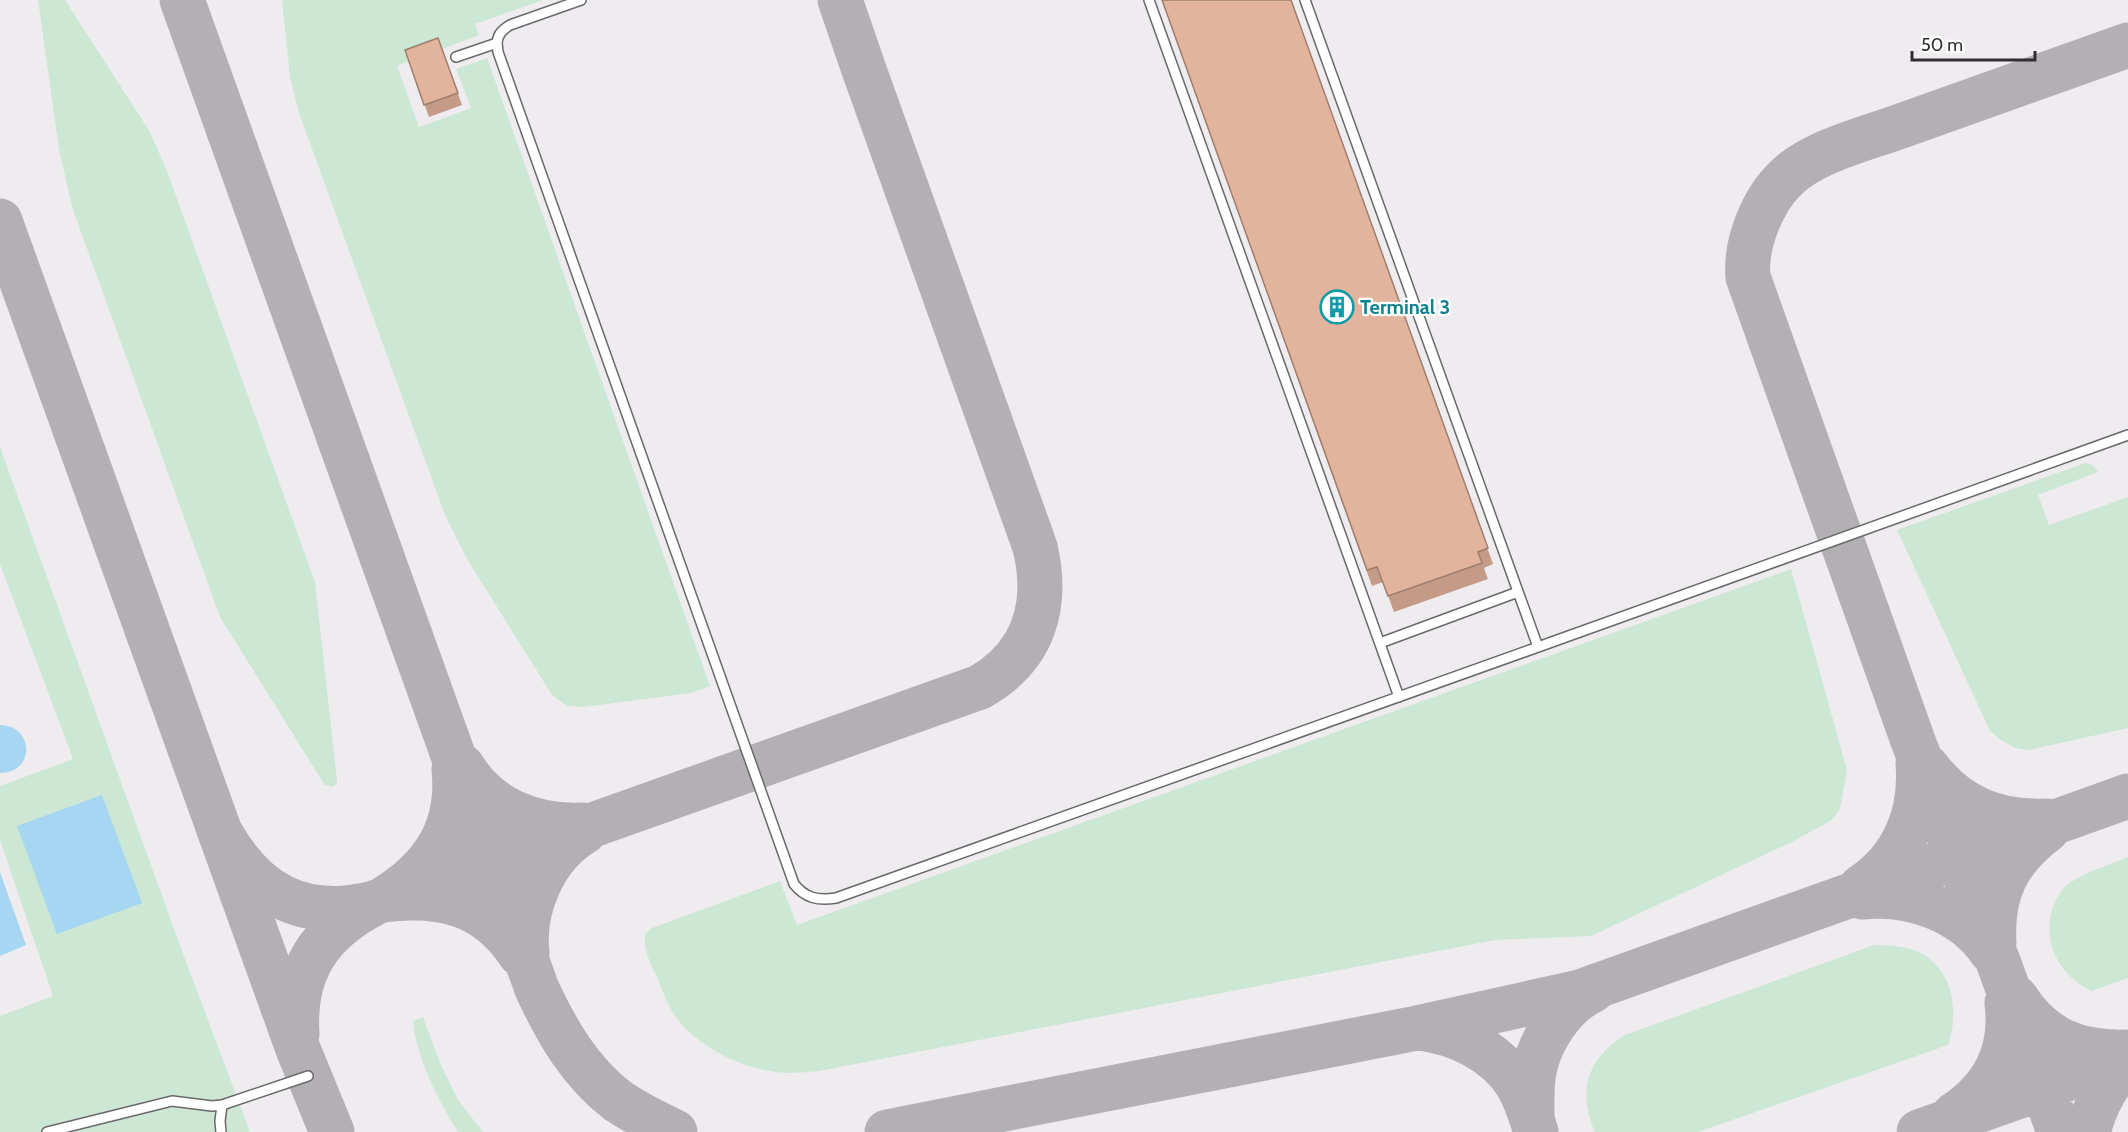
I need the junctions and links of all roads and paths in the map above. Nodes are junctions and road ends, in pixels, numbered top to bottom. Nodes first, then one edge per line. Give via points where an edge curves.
1 (581, 0) edge
2 (1149, 0) edge
3 (1305, 0) edge
4 (497, 43) junction
5 (456, 57) dead end
6 (2128, 435) edge
7 (1518, 592) junction
8 (1380, 643) junction
9 (1538, 647) junction
10 (1399, 697) junction
11 (308, 1076) dead end
12 (222, 1105) junction
13 (47, 1132) edge
14 (221, 1132) edge

1 - 4 lane via 510,25 498,36
2 - 8 lane
3 - 7 lane
4 - 5 lane
4 - 10 lane via 794,884 801,892 811,898 836,898
6 - 9 lane
7 - 8 lane
7 - 9 lane
8 - 10 lane
9 - 10 lane
11 - 12 lane
12 - 13 lane via 172,1101
12 - 14 lane

